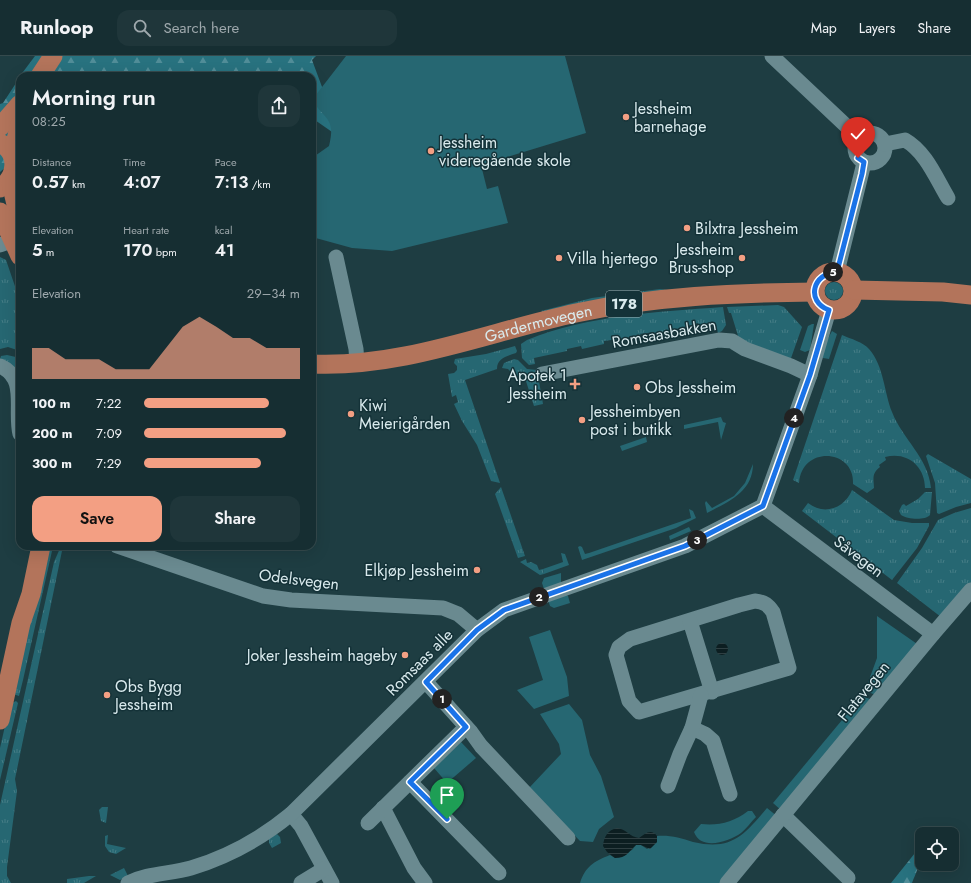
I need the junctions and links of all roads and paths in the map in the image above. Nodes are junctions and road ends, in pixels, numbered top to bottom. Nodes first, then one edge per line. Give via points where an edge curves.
1 (53, 56) edge
2 (772, 56) edge
3 (43, 72) edge
4 (16, 109) edge
5 (0, 127) edge
6 (16, 131) edge
7 (858, 137) junction
8 (885, 144) junction
9 (6, 149) edge
10 (864, 162) junction
11 (5, 184) edge
12 (948, 198) dead end
13 (16, 211) edge
14 (0, 212) edge
15 (13, 245) edge
16 (336, 256) dead end
17 (837, 272) junction
18 (854, 290) junction
19 (814, 292) junction
20 (971, 295) edge
21 (829, 310) junction
22 (316, 364) edge
23 (356, 364) junction
24 (0, 366) edge
25 (542, 374) dead end
26 (810, 375) junction
27 (16, 380) edge
28 (763, 506) junction
29 (31, 550) edge
30 (40, 550) edge
31 (129, 550) edge
32 (971, 590) edge
33 (690, 621) junction
34 (21, 622) junction
35 (477, 630) junction
36 (932, 634) junction
37 (426, 682) junction
38 (4, 689) edge
39 (707, 693) junction
40 (0, 720) edge
41 (466, 727) junction
42 (692, 728) junction
43 (410, 782) junction
44 (668, 786) dead end
45 (730, 794) dead end
46 (383, 808) junction
47 (291, 814) junction
48 (783, 815) junction
49 (368, 823) dead end
50 (568, 838) dead end
51 (324, 869) junction
52 (499, 872) dead end
53 (848, 878) dead end
54 (128, 883) edge
55 (301, 883) edge
56 (332, 883) edge
57 (425, 883) edge
58 (727, 883) edge

1 - 3 main road
2 - 7 street
4 - 5 main road
6 - 9 main road
7 - 8 street via 864,133 875,133
7 - 10 street via 854,146 855,153
8 - 10 street via 885,153 880,159 874,163
8 - 12 street via 905,140 913,144 924,157
9 - 11 main road via 14,167
10 - 17 street
11 - 13 main road
14 - 15 main road
16 - 23 street via 356,349
17 - 18 main road via 849,279
17 - 19 main road via 821,276
18 - 20 main road
18 - 21 main road via 852,298 844,308
19 - 21 main road via 819,304
19 - 23 main road, Gardermovegen / 178 via 692,296 635,302 574,314 405,357
21 - 26 street
22 - 23 main road, Gardermovegen / 178
24 - 27 street via 8,370
25 - 26 street, Romsaasbakken via 719,340 732,341 745,349
26 - 28 street
28 - 35 street, Romsaas alle via 685,546 504,610
28 - 36 street, Såvegen
29 - 34 main road via 22,593
30 - 34 main road via 31,594
31 - 35 street, Odelsvegen via 263,596 291,600 443,608 458,614
32 - 36 street, Flatavegen
33 - 39 street
33 - 39 street via 630,639 619,647 616,655 629,701 639,712
33 - 39 street via 739,604 763,602 773,612 789,668
34 - 38 main road
35 - 37 street, Romsaas alle
36 - 48 street, Flatavegen
37 - 41 street
37 - 47 street, Romsaas alle
38 - 40 main road
39 - 42 street
41 - 43 street
41 - 50 street
42 - 44 street
42 - 45 street via 706,734 713,741
43 - 46 street
43 - 52 street
46 - 49 street
46 - 57 street via 414,868
47 - 51 street via 301,826
47 - 54 street, Romsaas alle via 261,837 208,861 181,870 142,877
48 - 53 street
48 - 58 street, Flatavegen
51 - 55 street
51 - 56 street

